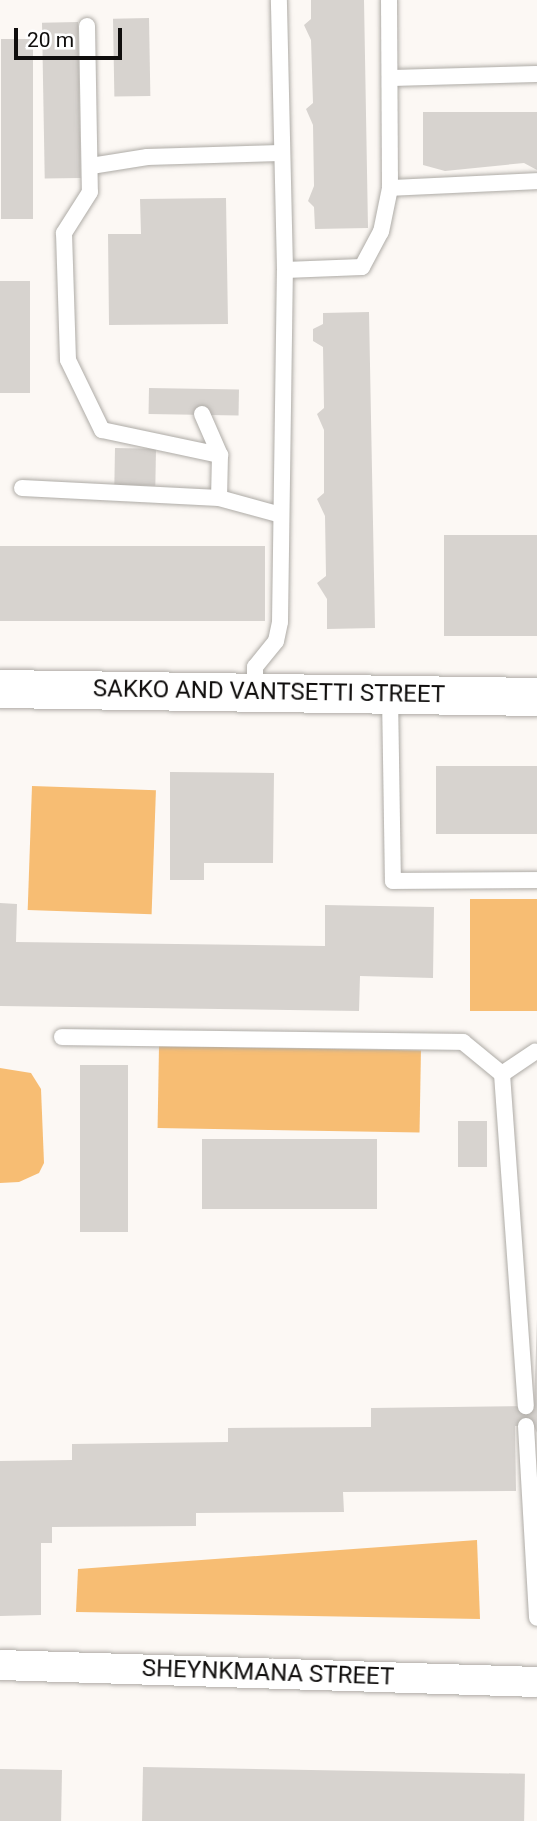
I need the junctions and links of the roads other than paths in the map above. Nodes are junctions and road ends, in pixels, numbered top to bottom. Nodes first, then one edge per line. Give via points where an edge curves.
1 (279, 0) edge
2 (389, 0) edge
3 (87, 26) dead end
4 (537, 74) edge
5 (391, 78) junction
6 (280, 153) junction
7 (91, 166) junction
8 (537, 181) edge
9 (390, 188) junction
10 (285, 270) junction
11 (202, 414) dead end
12 (219, 455) junction
13 (22, 488) dead end
14 (219, 498) junction
15 (281, 515) junction
16 (0, 689) edge
17 (255, 692) junction
18 (390, 693) junction
19 (537, 697) edge
20 (537, 880) edge
21 (62, 1037) dead end
22 (535, 1052) dead end
23 (502, 1074) junction
24 (526, 1406) dead end
25 (526, 1426) dead end
26 (537, 1618) edge
27 (0, 1665) edge
28 (537, 1682) edge

1 - 6 lane
2 - 5 lane
3 - 7 lane
4 - 5 lane
5 - 9 lane
6 - 7 lane via 147,157
6 - 10 lane
7 - 12 lane via 90,192 64,233 68,360 90,416 102,430
8 - 9 lane
9 - 10 lane via 381,232 362,267
10 - 15 lane
11 - 12 lane
12 - 14 lane
13 - 14 lane
14 - 15 lane
15 - 17 lane via 280,622 276,641 255,667
16 - 17 street, SAKKO AND VANTSETTI STREET
17 - 18 street, SAKKO AND VANTSETTI STREET
18 - 19 street, SAKKO AND VANTSETTI STREET
18 - 20 lane via 393,881
21 - 23 lane via 463,1042
22 - 23 lane
23 - 24 lane
25 - 26 lane
27 - 28 street, SHEYNKMANA STREET

